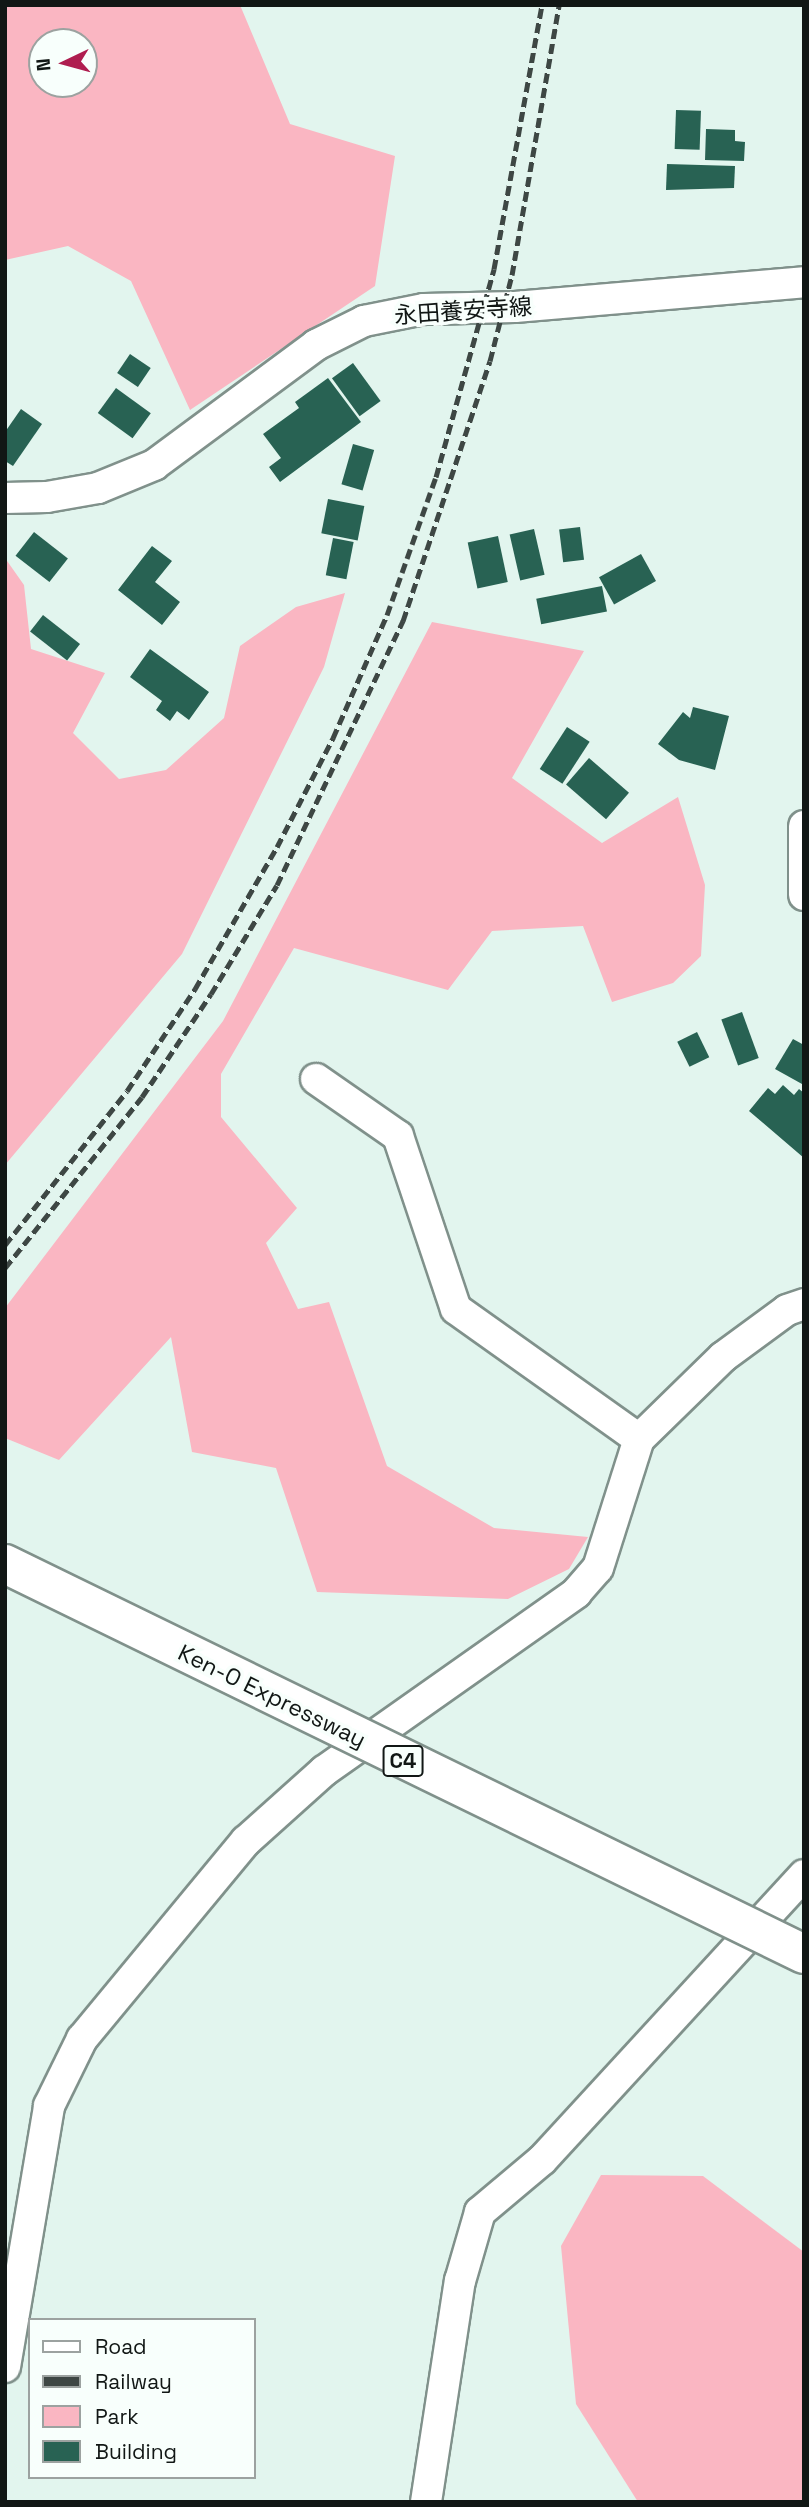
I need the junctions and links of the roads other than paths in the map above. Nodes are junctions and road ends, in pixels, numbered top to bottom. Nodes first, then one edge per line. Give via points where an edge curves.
1 (804, 282) edge
2 (5, 498) edge
3 (804, 826) edge
4 (804, 895) edge
5 (316, 1079) dead end
6 (804, 1304) edge
7 (639, 1439) junction
8 (5, 1564) edge
9 (804, 1875) edge
10 (804, 1954) edge
11 (5, 2367) edge
12 (426, 2502) edge

1 - 2 street, 永田養安寺線 via 515,307 424,309 364,321 316,345 154,465 98,488
3 - 4 street
5 - 7 street via 398,1136 456,1309
6 - 7 street via 787,1310 723,1357
7 - 11 street via 598,1569 576,1593 324,1771 246,1842 82,2039 50,2106
8 - 10 highway, Ken-O Expressway / C4, bridge
9 - 12 street via 542,2160 480,2212 460,2281

